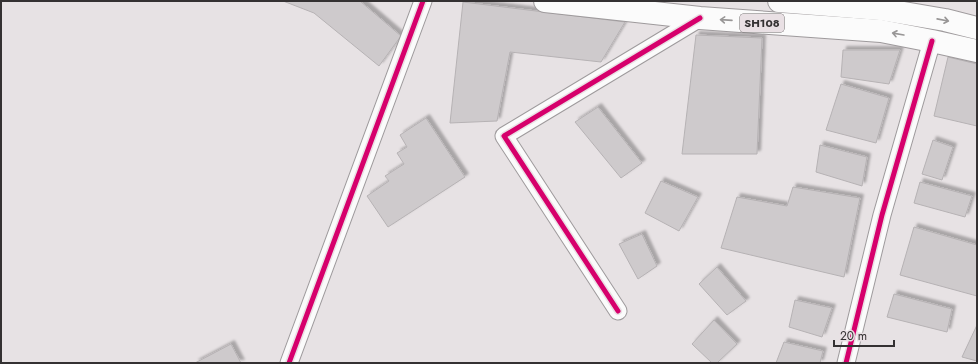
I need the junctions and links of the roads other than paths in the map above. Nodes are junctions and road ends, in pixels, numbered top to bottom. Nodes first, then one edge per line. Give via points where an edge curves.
1 (422, 1) edge
2 (545, 1) edge
3 (779, 1) edge
4 (880, 5) edge
5 (700, 18) junction
6 (977, 28) edge
7 (932, 41) junction
8 (977, 51) edge
9 (618, 311) dead end
10 (289, 363) edge
11 (846, 363) edge

1 - 10 street
2 - 5 main road, SH108
3 - 4 main road
4 -> 6 main road
7 -> 5 main road, SH108 via 880,31
5 - 9 street via 504,136
7 - 8 main road, SH108
7 - 11 street via 882,215

